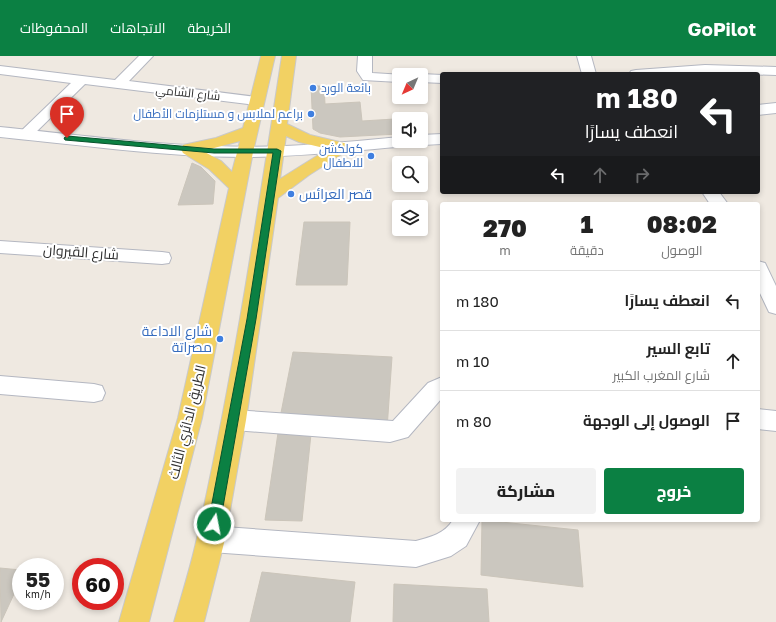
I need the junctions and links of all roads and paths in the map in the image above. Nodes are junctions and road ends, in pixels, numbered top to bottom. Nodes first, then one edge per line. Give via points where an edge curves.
1 (146, 56) edge
2 (268, 56) edge
3 (289, 56) edge
4 (365, 56) edge
5 (584, 56) edge
6 (12, 61) dead end
7 (0, 70) edge
8 (776, 71) edge
9 (588, 72) edge
10 (664, 72) edge
11 (392, 78) edge
12 (428, 78) edge
13 (440, 78) edge
14 (81, 81) junction
15 (118, 85) junction
16 (257, 101) junction
17 (776, 108) edge
18 (760, 110) edge
19 (280, 127) junction
20 (250, 131) junction
21 (0, 132) edge
22 (26, 134) junction
23 (440, 138) edge
24 (428, 139) edge
25 (392, 143) edge
26 (342, 147) junction
27 (189, 149) junction
28 (277, 151) junction
29 (245, 152) junction
30 (238, 187) junction
31 (270, 195) junction
32 (0, 247) edge
33 (162, 258) dead end
34 (760, 272) edge
35 (776, 307) edge
36 (0, 385) edge
37 (440, 387) edge
38 (94, 393) dead end
39 (760, 419) edge
40 (234, 420) junction
41 (776, 421) edge
42 (466, 522) edge
43 (211, 539) junction
44 (134, 622) edge
45 (189, 622) edge

1 - 15 street
2 - 16 main road, الطريق الدائري الثالث
3 - 19 main road
4 - 11 street via 364,71 368,77
5 - 9 street
6 - 7 street
7 - 14 street, شارع الشامي
8 - 10 street via 705,69
12 - 13 street
14 - 15 street, شارع الشامي
14 - 22 street
15 - 16 street, شارع الشامي
16 - 20 main road, الطريق الدائري الثالث
17 - 18 street
19 - 26 main road via 305,139
19 - 28 main road
20 - 27 main road via 209,146
20 - 29 main road, الطريق الدائري الثالث
21 - 22 street
22 - 27 street
23 - 24 street
25 - 26 street
26 - 28 street
26 - 31 main road
27 - 29 street
27 - 30 main road via 215,165
28 - 29 street
28 - 31 main road
29 - 30 main road, الطريق الدائري الثالث
30 - 44 main road, الطريق الدائري الثالث via 190,418
31 - 40 main road
32 - 33 street, شارع القيروان
34 - 35 street
36 - 38 street
37 - 40 street via 400,430 390,432
39 - 41 street
40 - 43 main road
42 - 43 street via 457,537 442,547 416,554
43 - 45 main road

